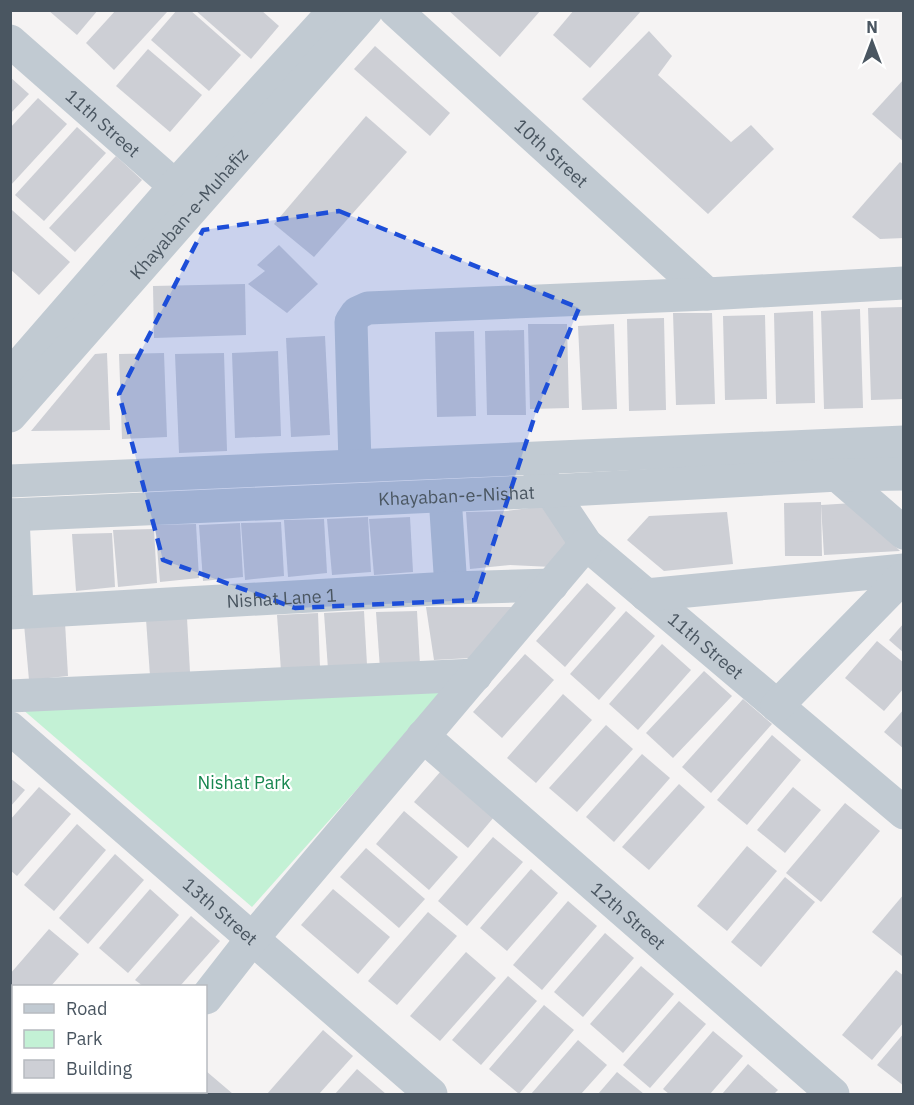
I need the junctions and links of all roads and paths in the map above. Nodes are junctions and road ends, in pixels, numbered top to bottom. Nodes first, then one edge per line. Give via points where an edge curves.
1 (335, 10) edge
2 (367, 10) edge
3 (395, 10) edge
4 (10, 41) edge
5 (186, 195) junction
6 (903, 284) edge
7 (707, 294) junction
8 (14, 395) edge
9 (903, 442) edge
10 (804, 446) junction
11 (530, 458) junction
12 (355, 464) junction
13 (903, 474) edge
14 (838, 475) junction
15 (10, 481) edge
16 (550, 491) junction
17 (445, 496) junction
18 (12, 515) edge
19 (903, 533) edge
20 (586, 544) junction
21 (903, 570) edge
22 (903, 576) edge
23 (552, 585) junction
24 (451, 588) junction
25 (646, 595) junction
26 (14, 612) edge
27 (476, 675) junction
28 (10, 696) edge
29 (777, 706) junction
30 (10, 729) edge
31 (423, 736) junction
32 (903, 813) edge
33 (252, 939) junction
34 (207, 997) edge
35 (430, 1095) edge
36 (833, 1095) edge

1 - 5 street, Khayaban-e-Muhafiz
2 - 5 street, Khayaban-e-Muhafiz
3 - 7 street, 10th Street
4 - 5 street, 11th Street
5 - 8 street, Khayaban-e-Muhafiz
6 - 7 street
7 - 12 street via 368,308 357,313 351,322
9 - 10 street, Khayaban-e-Nishat
10 - 11 street, Khayaban-e-Nishat
10 - 14 street
11 - 12 street, Khayaban-e-Nishat
11 - 16 street, 11th Street
12 - 15 street, Khayaban-e-Nishat
13 - 14 street, Khayaban-e-Nishat
14 - 16 street, Khayaban-e-Nishat
14 - 19 street
16 - 17 street, Khayaban-e-Nishat
16 - 20 street, 11th Street
17 - 18 street, Khayaban-e-Nishat
17 - 24 street
18 - 26 street
20 - 23 street
20 - 25 street, 11th Street
21 - 25 street
22 - 29 street
23 - 24 street, Nishat Lane 1
23 - 27 street
24 - 26 street, Nishat Lane 1
25 - 29 street, 11th Street
27 - 28 street
27 - 31 street
29 - 32 street, 11th Street
30 - 33 street, 13th Street
31 - 33 street
31 - 36 street, 12th Street
33 - 34 street
33 - 35 street, 13th Street

